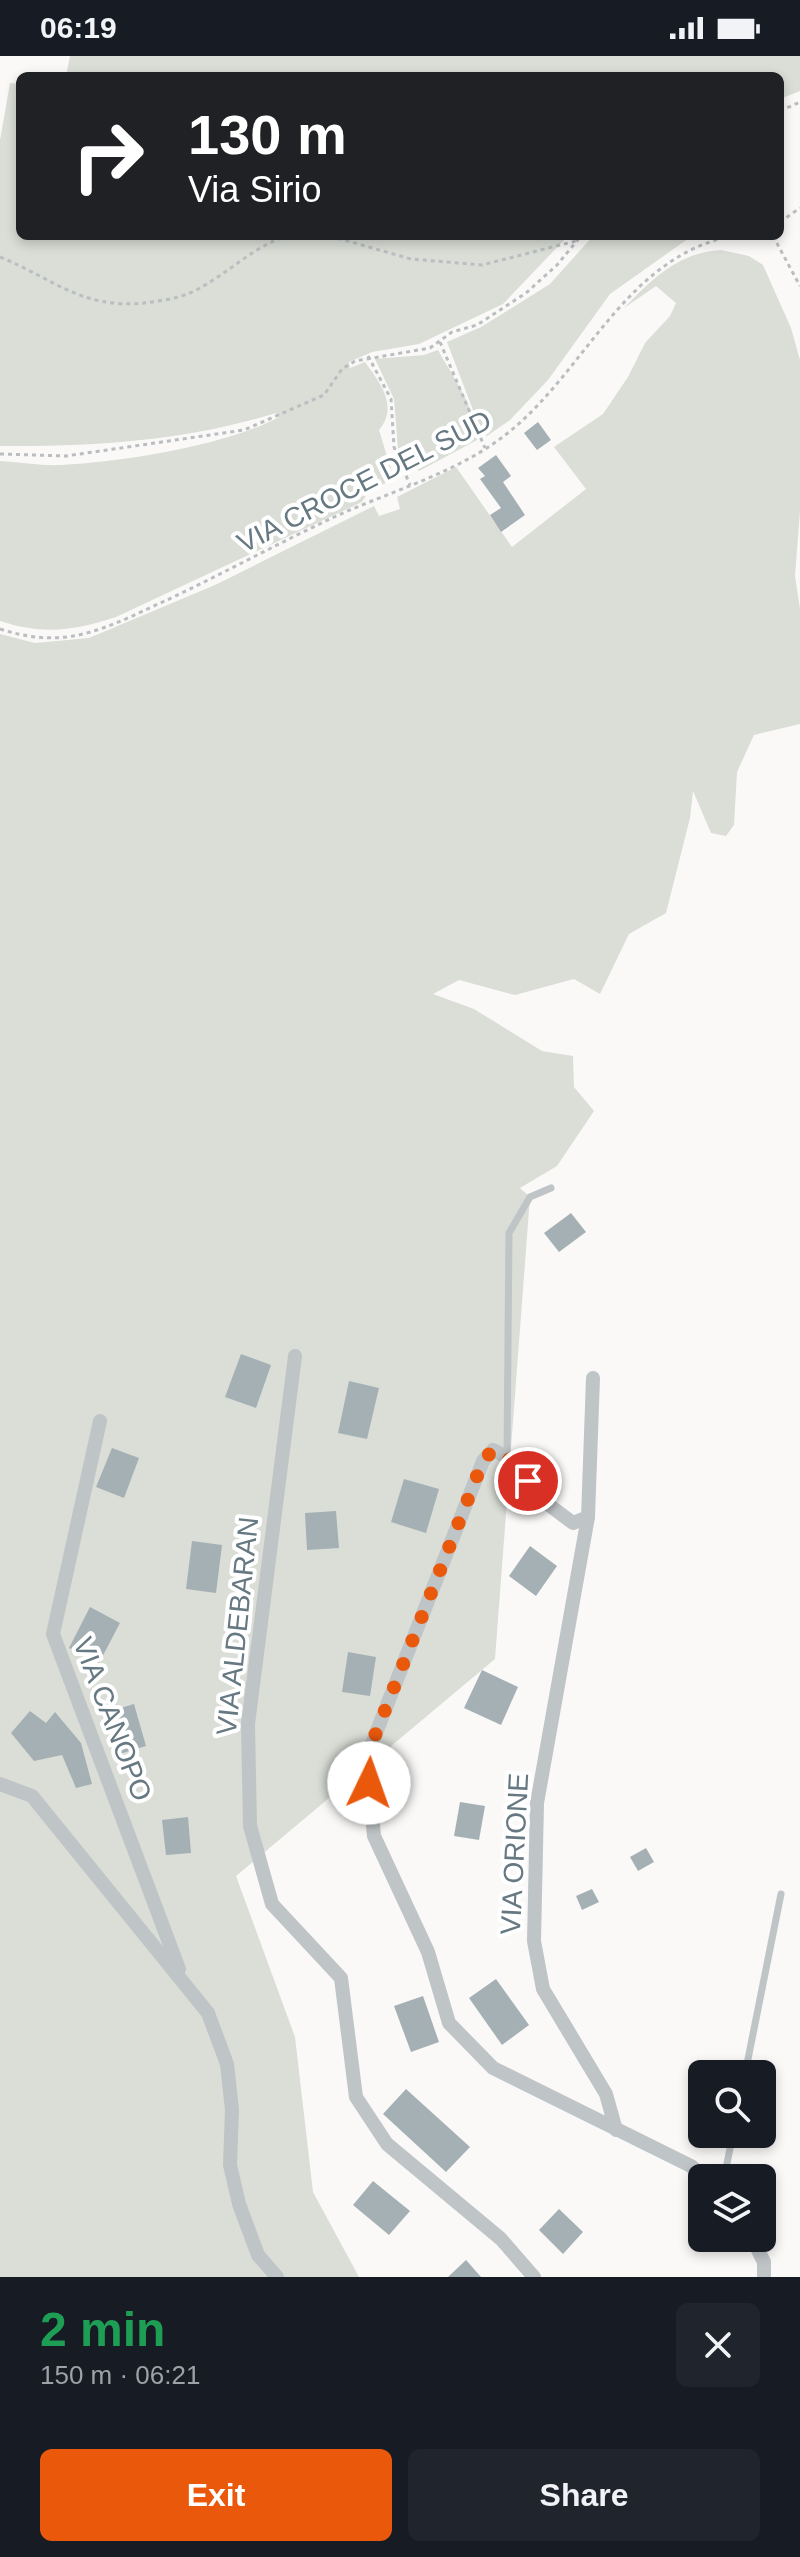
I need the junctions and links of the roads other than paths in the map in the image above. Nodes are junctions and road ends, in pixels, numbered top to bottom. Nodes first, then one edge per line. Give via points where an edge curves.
1 (551, 1188) dead end
2 (295, 1356) dead end
3 (593, 1378) dead end
4 (100, 1421) dead end
5 (507, 1457) junction
6 (588, 1517) junction
7 (0, 1784) edge
8 (781, 1894) dead end
9 (184, 1981) junction
10 (748, 2060) edge
11 (616, 2130) junction
12 (688, 2165) edge
13 (759, 2252) edge
14 (277, 2277) edge
15 (534, 2277) edge
16 (764, 2277) edge

1 - 5 lane via 530,1197 509,1233
2 - 15 street, VIA ALDEBARAN via 248,1724 250,1826 272,1904 341,1978 356,2097 387,2144 501,2239
3 - 6 street, VIA ORIONE
4 - 9 street, VIA CANOPO via 53,1634
5 - 6 street via 549,1505 573,1523
5 - 11 street via 493,1450 483,1461 367,1756 374,1836 428,1952 449,2023 493,2068
6 - 11 street, VIA ORIONE via 537,1803 534,1941 543,1989 606,2094
7 - 9 street via 32,1796
8 - 10 lane
9 - 14 street via 208,2013 227,2064 230,2165 239,2204 258,2255
11 - 12 street
13 - 16 street

